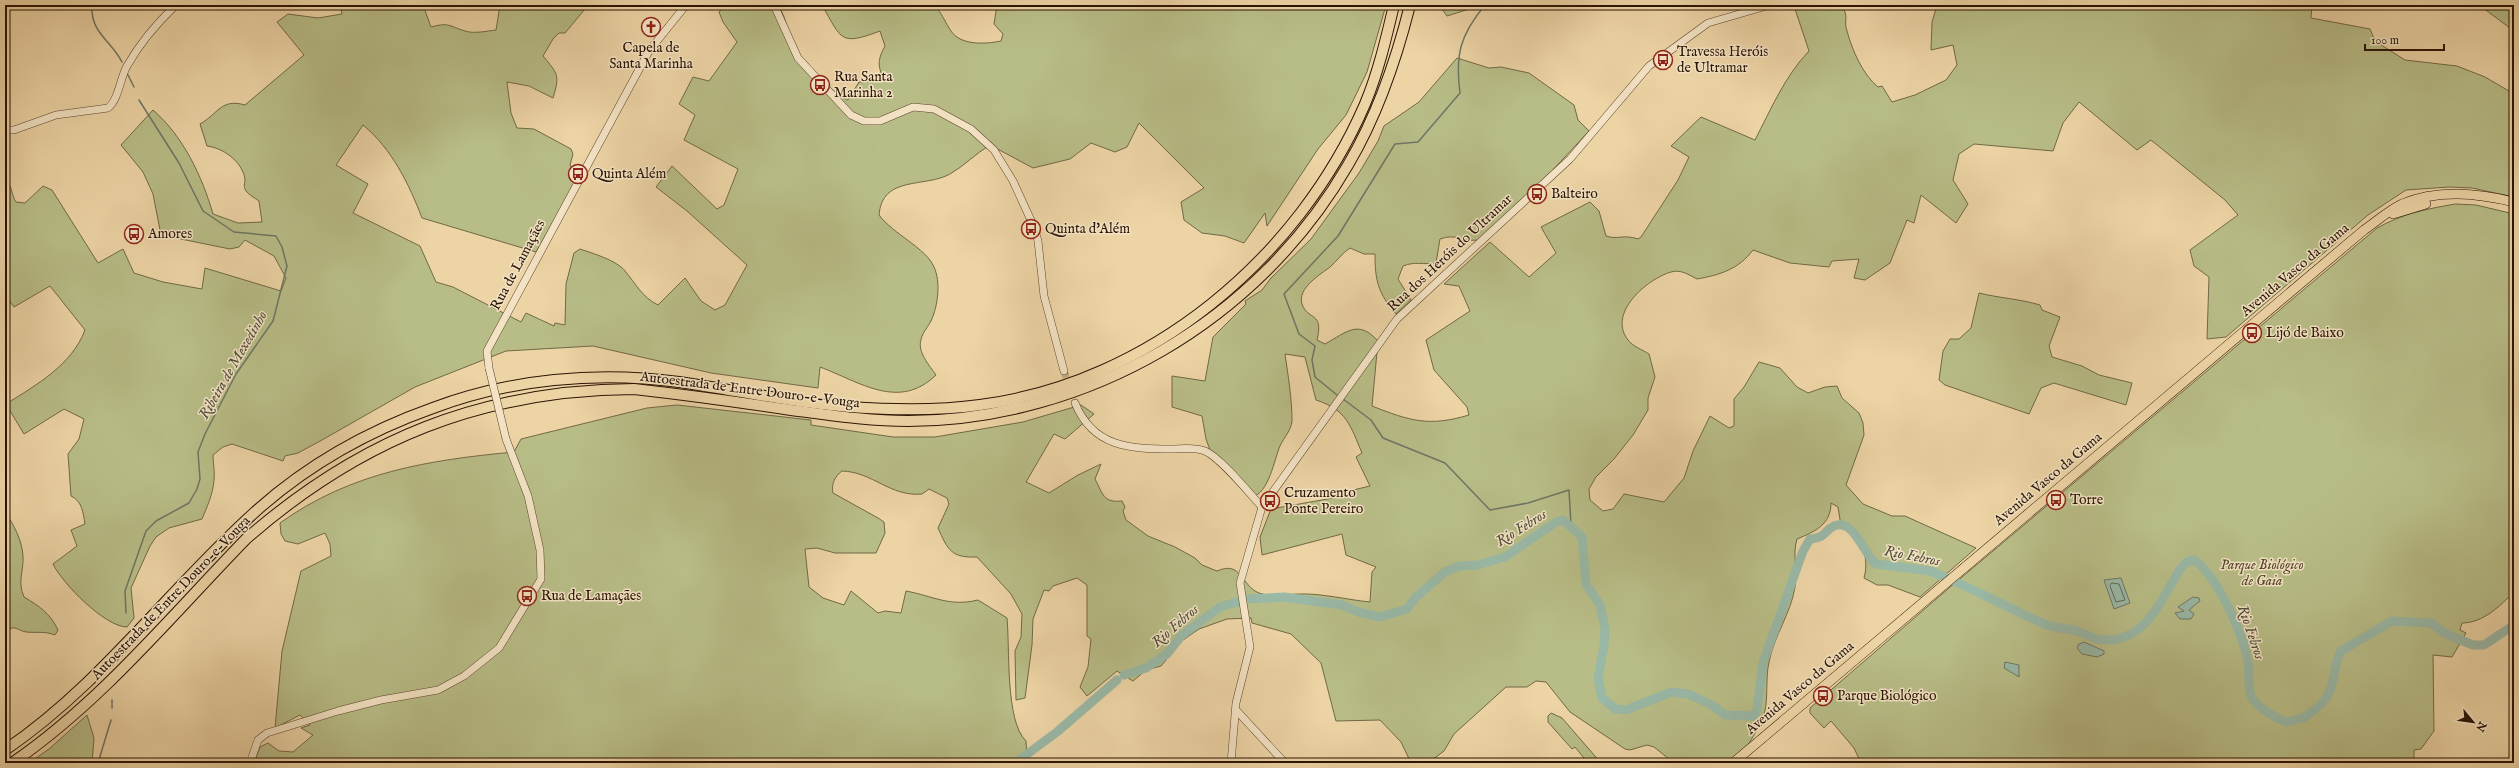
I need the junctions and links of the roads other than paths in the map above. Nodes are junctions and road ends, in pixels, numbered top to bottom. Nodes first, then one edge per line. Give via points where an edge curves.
1 (176, 5) edge
2 (686, 5) edge
3 (774, 5) edge
4 (1394, 5) edge
5 (1410, 5) edge
6 (1770, 5) edge
7 (5, 130) edge
8 (2514, 202) edge
9 (2514, 208) edge
10 (2382, 218) junction
11 (1064, 370) tunnel mouth
12 (1075, 403) tunnel mouth
13 (1262, 507) junction
14 (1236, 710) junction
15 (5, 750) edge
16 (12, 763) edge
17 (250, 763) edge
18 (1231, 763) edge
19 (1285, 763) edge
20 (1732, 763) edge

1 - 7 street via 160,20 127,66 114,102 108,108 56,115 14,130
2 - 17 street, Rua de Lamaçães, bridge via 650,51 487,350 506,439 528,496 540,550 541,579 499,648 464,676 438,690 381,700 267,733 258,740
3 - 11 street via 798,58 851,115 864,121 880,121 913,107 934,109 971,129 994,150 1013,181 1034,227 1044,296
4 - 15 highway, Autoestrada de Entre Douro-e-Vouga via 1378,69 1351,133 1315,194 1282,237 1238,280 1184,324 1132,356 1023,397 980,405 919,409 844,406 677,382 634,378 584,378 507,386 438,406 397,421 316,465 271,498 238,528 73,697 35,730
5 - 16 highway, Autoestrada de Entre Douro-e-Vouga via 1388,77 1362,139 1348,167 1305,226 1286,250 1232,303 1200,329 1132,368 1084,389 1015,409 975,416 909,421 856,419 634,389 602,389 516,400 405,433 351,462 281,510 246,538 84,707 45,740
6 - 13 street, Rua dos Heróis do Ultramar via 1708,24 1649,66 1570,159 1397,319
8 - 10 main road, Avenida Vasco da Gama via 2476,194 2446,194 2402,204
9 - 10 main road, Avenida Vasco da Gama via 2474,200 2447,200 2431,202
10 - 20 main road, Avenida Vasco da Gama via 2364,230
12 - 13 street via 1080,417 1093,432 1119,445 1195,448 1212,454
13 - 14 street, Rua dos Heróis do Ultramar via 1241,579 1249,654
14 - 18 street, Rua dos Heróis do Ultramar
14 - 19 street

